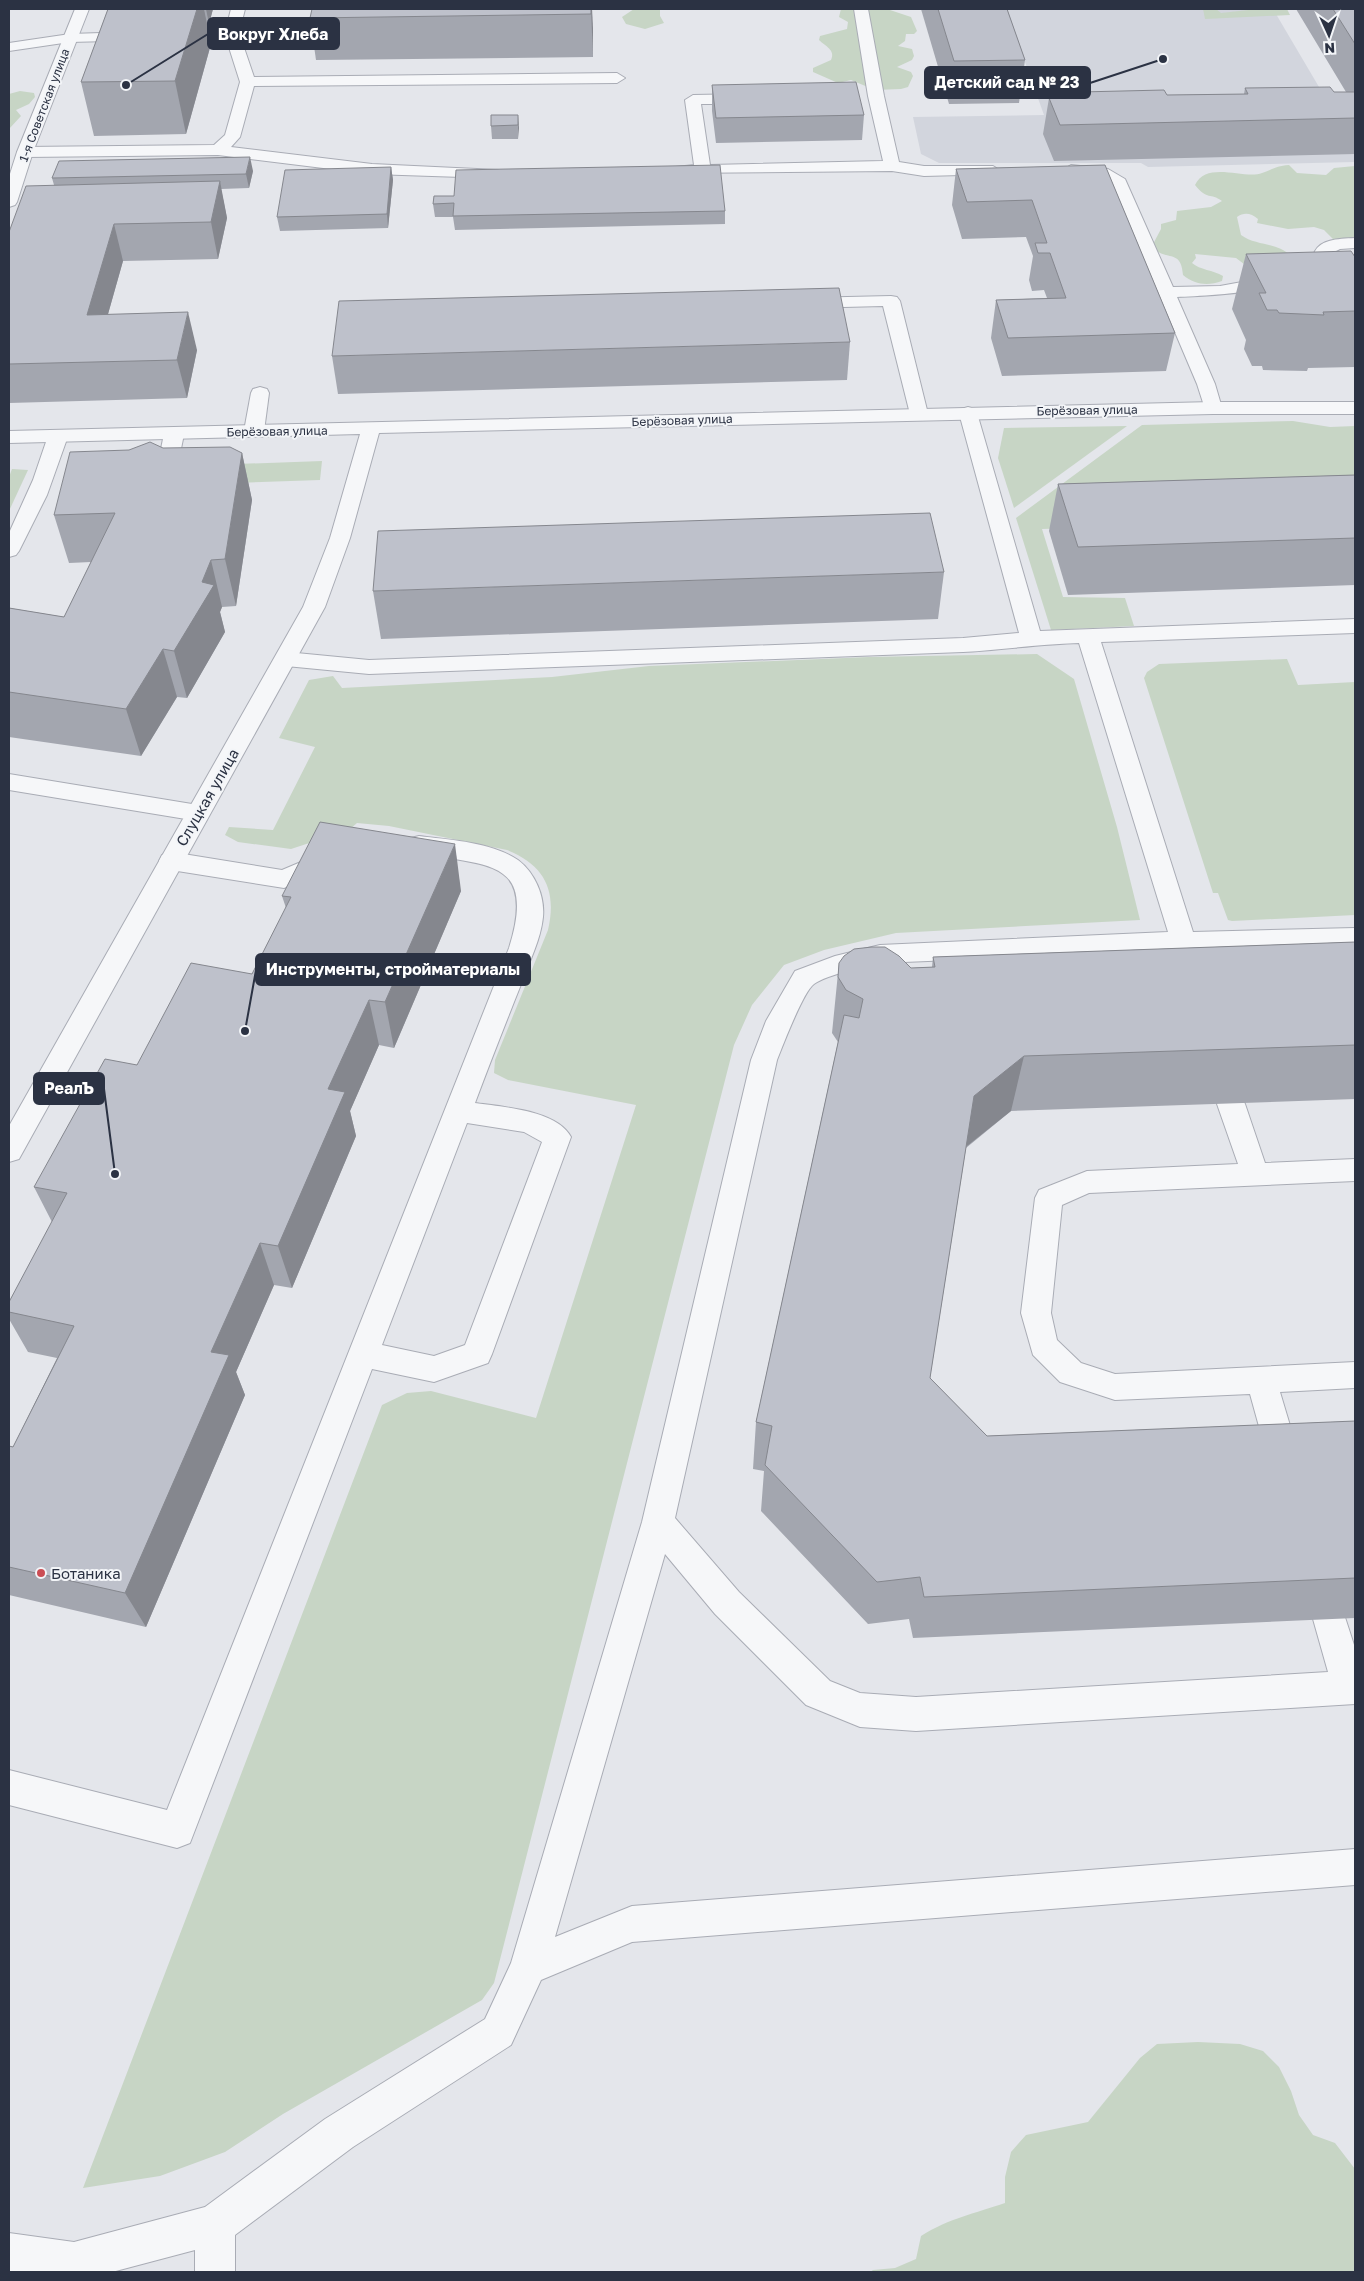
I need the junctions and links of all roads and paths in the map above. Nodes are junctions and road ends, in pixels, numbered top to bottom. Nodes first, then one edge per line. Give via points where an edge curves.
1 (82, 9) edge
2 (238, 9) edge
3 (861, 9) edge
4 (232, 33) junction
5 (70, 38) junction
6 (9, 46) edge
7 (617, 78) dead end
8 (248, 82) junction
9 (876, 96) junction
10 (856, 97) edge
11 (760, 99) edge
12 (218, 150) junction
13 (25, 152) junction
14 (892, 166) junction
15 (663, 170) edge
16 (703, 170) junction
17 (1059, 170) edge
18 (1011, 171) edge
19 (503, 173) edge
20 (14, 204) edge
21 (1355, 243) edge
22 (1166, 292) junction
23 (783, 304) edge
24 (260, 393) dead end
25 (1214, 408) junction
26 (1355, 408) edge
27 (968, 413) junction
28 (919, 414) junction
29 (371, 429) junction
30 (254, 431) junction
31 (174, 434) junction
32 (58, 436) junction
33 (9, 437) edge
34 (162, 489) edge
35 (9, 551) edge
36 (1355, 626) edge
37 (1088, 636) junction
38 (1031, 638) junction
39 (286, 659) junction
40 (9, 782) edge
41 (198, 813) junction
42 (396, 840) edge
43 (352, 848) edge
44 (171, 861) junction
45 (1355, 937) edge
46 (1183, 941) junction
47 (1194, 976) edge
48 (1231, 1104) edge
49 (458, 1111) junction
50 (11, 1142) edge
51 (1355, 1170) edge
52 (1254, 1174) junction
53 (364, 1354) junction
54 (1355, 1375) edge
55 (1261, 1379) junction
56 (1287, 1469) edge
57 (658, 1522) junction
58 (1330, 1619) edge
59 (1352, 1687) edge
60 (9, 1788) edge
61 (1355, 1868) edge
62 (528, 1967) junction
63 (215, 2225) junction
64 (9, 2253) edge
65 (72, 2267) edge
66 (215, 2272) edge

1 - 5 street, 1-я Советская улица
2 - 4 street
3 - 9 street
4 - 5 street
4 - 8 street
5 - 6 street
5 - 13 street, 1-я Советская улица
7 - 8 street
8 - 12 street via 232,137
9 - 10 street
9 - 14 street
11 - 16 street via 693,100
12 - 13 street
12 - 19 street via 372,169
13 - 20 street, 1-я Советская улица
14 - 16 street
14 - 18 street via 924,171
15 - 16 street
17 - 22 street via 1102,172 1119,182
21 - 22 street via 1336,244 1321,252 1321,265 1307,275 1220,290
22 - 25 street
23 - 28 street via 891,301
24 - 30 street
25 - 26 street, Берёзовая улица
25 - 27 street, Берёзовая улица
27 - 28 street, Берёзовая улица
27 - 38 street
28 - 29 street, Берёзовая улица
29 - 30 street, Берёзовая улица
29 - 39 street, Слуцкая улица via 340,538 314,607
30 - 31 street, Берёзовая улица
31 - 32 street, Берёзовая улица
31 - 34 street
32 - 33 street, Берёзовая улица
32 - 35 street via 50,465
36 - 37 street
37 - 38 street
37 - 46 street
38 - 39 street via 963,645 370,667
39 - 41 street, Слуцкая улица
40 - 41 street
41 - 44 street, Слуцкая улица
42 - 49 street via 492,857 515,867 529,892 531,915 522,948
43 - 44 street via 284,879
44 - 50 street, Слуцкая улица
45 - 46 street
46 - 47 street
46 - 57 street via 880,954 804,978 779,1021 764,1060
48 - 52 street
49 - 53 street
49 - 53 street via 529,1122 557,1137 477,1354 434,1369
51 - 52 street
52 - 55 street via 1087,1182 1049,1198 1036,1313 1044,1346 1071,1373 1115,1386
53 - 60 street via 177,1830
54 - 55 street
55 - 56 street
57 - 59 street via 727,1603 818,1692 860,1710 916,1714
57 - 62 street
58 - 59 street
61 - 62 street via 632,1924
62 - 63 street via 498,2032 339,2133
63 - 65 street
63 - 66 street
64 - 65 street

